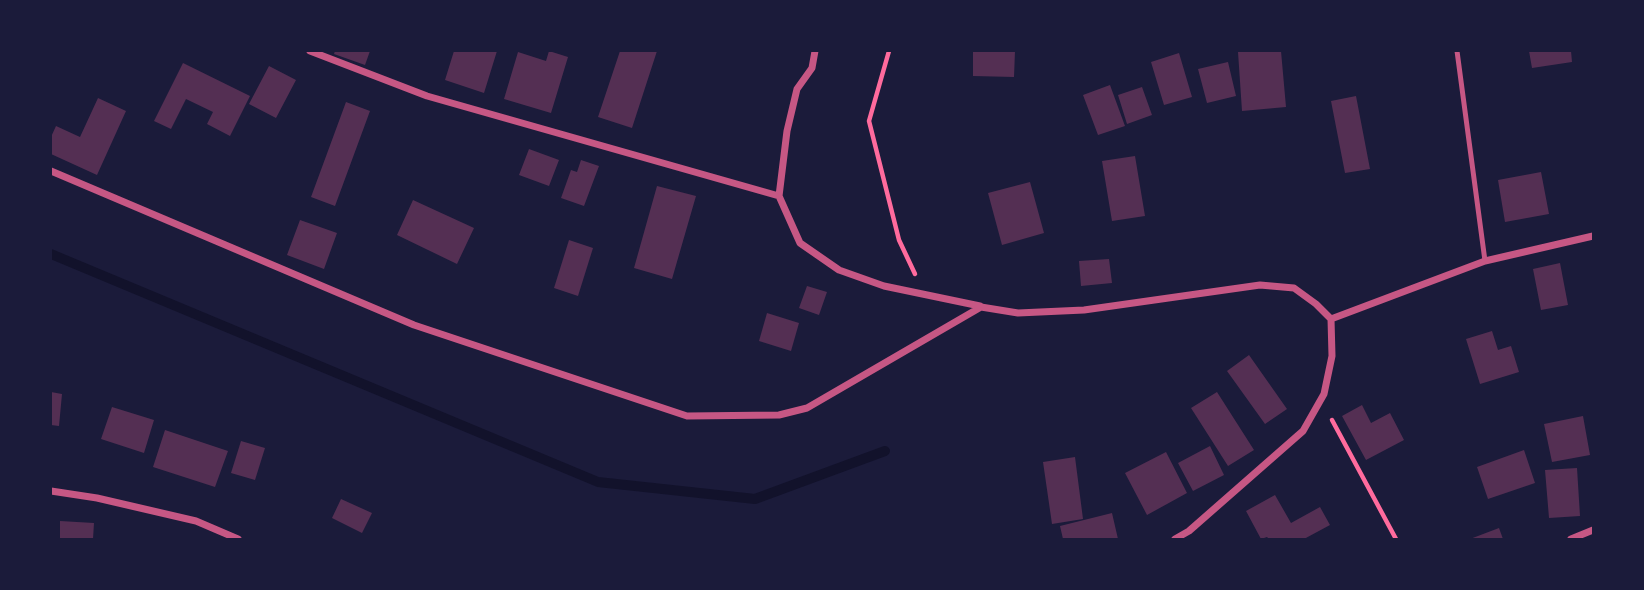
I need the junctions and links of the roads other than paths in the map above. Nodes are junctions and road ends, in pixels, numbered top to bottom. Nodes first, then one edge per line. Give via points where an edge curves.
1 (310, 51) edge
2 (815, 51) edge
3 (1457, 51) edge
4 (51, 170) edge
5 (779, 196) junction
6 (1593, 236) edge
7 (1485, 261) junction
8 (981, 307) junction
9 (1331, 320) junction
10 (51, 491) edge
11 (1593, 530) edge
12 (238, 539) edge
13 (1175, 539) edge
14 (1571, 539) edge

1 - 5 street via 427,96
2 - 5 street via 812,68 797,89
3 - 7 lane
4 - 8 street via 414,325 687,416 779,415 807,408
5 - 8 street via 800,243 839,270 884,286
6 - 7 street
7 - 9 street
8 - 9 street via 1018,313 1084,310 1260,285 1294,288
9 - 13 street via 1332,356 1321,400 1303,431
10 - 12 street via 196,521
11 - 14 street

